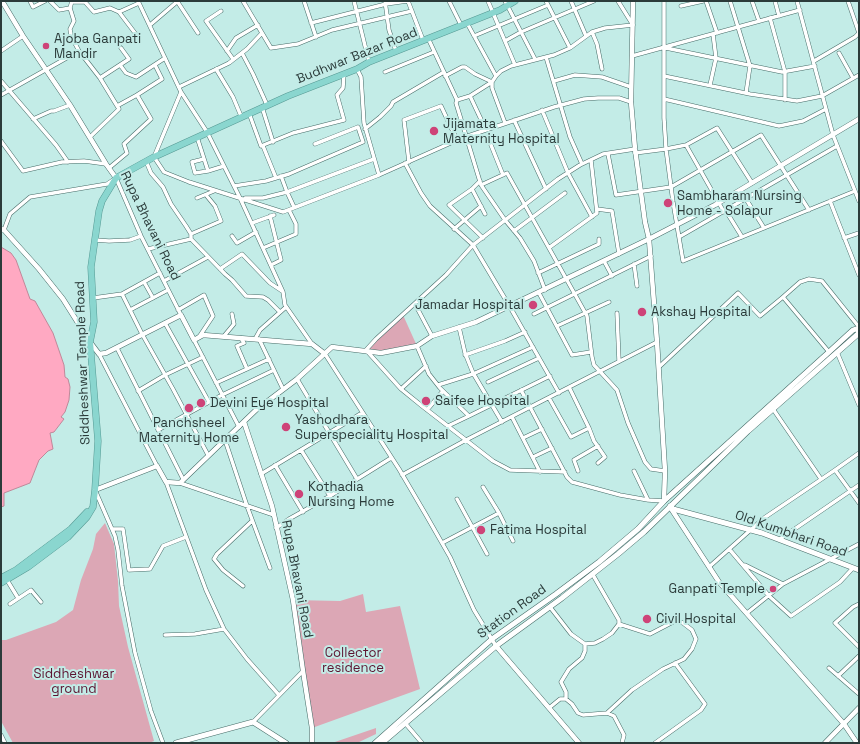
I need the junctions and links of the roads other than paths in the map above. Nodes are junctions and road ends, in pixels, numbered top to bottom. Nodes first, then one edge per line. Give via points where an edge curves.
1 (2, 1) edge
2 (30, 1) edge
3 (45, 1) edge
4 (50, 1) edge
5 (177, 1) edge
6 (243, 1) edge
7 (304, 1) edge
8 (354, 1) edge
9 (407, 1) edge
10 (488, 1) edge
11 (515, 1) edge
12 (572, 1) edge
13 (592, 1) edge
14 (618, 1) edge
15 (633, 1) edge
16 (664, 1) edge
17 (702, 1) edge
18 (706, 1) edge
19 (730, 1) edge
20 (752, 1) edge
21 (775, 1) edge
22 (797, 1) edge
23 (848, 1) edge
24 (72, 2) edge
25 (139, 2) edge
26 (451, 2) edge
27 (385, 3) edge
28 (506, 3) edge
29 (547, 3) edge
30 (681, 6) dead end
31 (70, 8) junction
32 (575, 9) junction
33 (800, 10) junction
34 (221, 11) dead end
35 (412, 11) junction
36 (119, 12) junction
37 (357, 12) junction
38 (493, 13) junction
39 (779, 16) junction
40 (387, 17) junction
41 (554, 18) junction
42 (770, 18) junction
43 (514, 19) junction
44 (759, 21) junction
45 (311, 23) junction
46 (360, 24) junction
47 (464, 24) junction
48 (150, 25) junction
49 (258, 25) junction
50 (498, 25) junction
51 (633, 25) junction
52 (738, 27) junction
53 (521, 32) junction
54 (592, 32) junction
55 (198, 33) dead end
56 (262, 33) junction
57 (859, 33) edge
58 (715, 34) junction
59 (23, 36) junction
60 (474, 36) junction
61 (586, 36) junction
62 (138, 37) dead end
63 (316, 37) junction
64 (426, 39) junction
65 (505, 41) junction
66 (121, 48) dead end
67 (570, 48) junction
68 (664, 48) junction
69 (1, 51) edge
70 (78, 51) junction
71 (227, 51) junction
72 (396, 51) junction
73 (434, 52) junction
74 (242, 53) junction
75 (839, 53) dead end
76 (546, 56) junction
77 (632, 56) junction
78 (165, 58) junction
79 (716, 58) junction
80 (234, 59) junction
81 (535, 59) junction
82 (814, 61) junction
83 (369, 62) junction
84 (120, 65) junction
85 (155, 65) junction
86 (515, 65) junction
87 (750, 66) junction
88 (815, 66) junction
89 (46, 69) junction
90 (216, 69) junction
91 (357, 69) junction
92 (602, 69) dead end
93 (385, 72) dead end
94 (785, 72) junction
95 (344, 74) junction
96 (444, 74) junction
97 (859, 75) edge
98 (496, 76) junction
99 (664, 76) junction
100 (100, 78) junction
101 (853, 78) junction
102 (1, 81) edge
103 (554, 81) junction
104 (492, 82) junction
105 (710, 85) junction
106 (179, 87) junction
107 (631, 88) junction
108 (8, 91) junction
109 (181, 92) junction
110 (746, 93) junction
111 (1, 95) edge
112 (137, 95) junction
113 (470, 96) junction
114 (822, 96) junction
115 (664, 99) junction
116 (457, 100) junction
117 (785, 100) junction
118 (631, 102) junction
119 (561, 104) junction
120 (70, 105) junction
121 (117, 106) junction
122 (265, 106) junction
123 (826, 109) junction
124 (542, 110) junction
125 (249, 113) junction
126 (241, 116) junction
127 (33, 118) junction
128 (514, 120) junction
129 (859, 120) edge
130 (505, 123) junction
131 (365, 129) junction
132 (486, 130) junction
133 (207, 132) junction
134 (833, 134) junction
135 (90, 137) junction
136 (197, 137) junction
137 (466, 137) junction
138 (457, 140) junction
139 (1, 141) edge
140 (273, 142) junction
141 (315, 144) dead end
142 (491, 145) dead end
143 (686, 145) junction
144 (263, 146) junction
145 (837, 146) junction
146 (666, 149) junction
147 (635, 151) junction
148 (732, 152) junction
149 (608, 154) junction
150 (154, 156) junction
151 (374, 158) junction
152 (204, 159) junction
153 (591, 160) junction
154 (146, 161) junction
155 (68, 162) junction
156 (407, 162) junction
157 (582, 164) junction
158 (107, 166) junction
159 (224, 166) junction
160 (780, 166) junction
161 (700, 170) junction
162 (208, 171) junction
163 (568, 173) junction
164 (380, 175) junction
165 (503, 175) junction
166 (787, 175) junction
167 (281, 176) junction
168 (116, 178) junction
169 (276, 178) junction
170 (480, 183) junction
171 (752, 183) junction
172 (234, 186) junction
173 (671, 187) junction
174 (472, 189) junction
175 (546, 189) junction
176 (214, 191) junction
177 (640, 191) junction
178 (855, 191) junction
179 (287, 192) junction
180 (565, 193) dead end
181 (206, 194) junction
182 (197, 198) dead end
183 (240, 198) junction
184 (746, 199) junction
185 (830, 201) junction
186 (859, 201) edge
187 (719, 203) junction
188 (526, 205) junction
189 (481, 206) junction
190 (294, 207) junction
191 (597, 209) junction
192 (289, 210) junction
193 (809, 210) junction
194 (725, 211) junction
195 (486, 214) dead end
196 (533, 217) junction
197 (592, 217) junction
198 (464, 220) junction
199 (505, 220) junction
200 (252, 223) junction
201 (677, 225) junction
202 (764, 228) junction
203 (454, 229) junction
204 (2, 230) edge
205 (514, 231) junction
206 (256, 232) junction
207 (859, 233) edge
208 (190, 234) junction
209 (141, 236) junction
210 (232, 236) dead end
211 (679, 237) junction
212 (742, 237) junction
213 (191, 238) junction
214 (483, 238) junction
215 (844, 238) junction
216 (599, 239) dead end
217 (649, 239) junction
218 (95, 240) junction
219 (277, 242) junction
220 (473, 246) junction
221 (550, 247) junction
222 (263, 248) junction
223 (148, 249) junction
224 (619, 254) junction
225 (651, 256) junction
226 (208, 257) junction
227 (604, 261) junction
228 (559, 264) junction
229 (634, 264) junction
230 (271, 265) junction
231 (220, 269) junction
232 (160, 273) junction
233 (538, 273) junction
234 (859, 275) edge
235 (612, 276) junction
236 (567, 279) junction
237 (164, 281) junction
238 (144, 282) junction
239 (637, 286) dead end
240 (168, 290) junction
241 (544, 290) junction
242 (283, 292) junction
243 (538, 293) junction
244 (122, 294) junction
245 (576, 294) junction
246 (783, 297) junction
247 (93, 298) junction
248 (153, 298) junction
249 (608, 302) dead end
250 (414, 304) junction
251 (286, 306) junction
252 (510, 307) junction
253 (547, 308) junction
254 (130, 310) junction
255 (178, 310) junction
256 (280, 312) junction
257 (586, 313) junction
258 (617, 313) dead end
259 (232, 314) dead end
260 (534, 314) dead end
261 (181, 315) junction
262 (165, 323) junction
263 (557, 326) junction
264 (459, 327) junction
265 (859, 328) edge
266 (525, 332) junction
267 (142, 334) junction
268 (224, 336) junction
269 (432, 336) junction
270 (241, 338) junction
271 (196, 339) junction
272 (257, 339) junction
273 (90, 342) junction
274 (657, 342) junction
275 (312, 344) junction
276 (417, 346) junction
277 (533, 347) junction
278 (117, 348) junction
279 (366, 350) junction
280 (591, 352) junction
281 (828, 352) junction
282 (837, 352) junction
283 (99, 354) junction
284 (325, 354) junction
285 (465, 355) junction
286 (203, 357) junction
287 (539, 358) junction
288 (269, 359) junction
289 (619, 361) junction
290 (187, 364) junction
291 (426, 366) junction
292 (659, 367) junction
293 (247, 369) junction
294 (274, 370) junction
295 (601, 371) junction
296 (473, 374) junction
297 (165, 375) junction
298 (550, 376) junction
299 (297, 379) junction
300 (488, 382) dead end
301 (216, 383) junction
302 (438, 386) junction
303 (569, 387) junction
304 (283, 389) junction
305 (401, 389) junction
306 (521, 390) junction
307 (138, 391) junction
308 (443, 391) junction
309 (559, 393) junction
310 (222, 395) junction
311 (549, 398) junction
312 (209, 402) junction
313 (491, 405) junction
314 (859, 405) edge
315 (531, 407) junction
316 (772, 409) junction
317 (427, 410) junction
318 (362, 413) junction
319 (186, 414) junction
320 (470, 416) junction
321 (512, 417) junction
322 (244, 422) junction
323 (502, 422) junction
324 (448, 426) junction
325 (239, 427) junction
326 (589, 428) junction
327 (542, 429) junction
328 (158, 430) junction
329 (330, 433) junction
330 (523, 438) junction
331 (225, 440) junction
332 (466, 440) junction
333 (598, 446) junction
334 (552, 448) junction
335 (301, 450) junction
336 (859, 453) edge
337 (208, 455) junction
338 (533, 457) junction
339 (391, 458) junction
340 (598, 463) dead end
341 (275, 465) junction
342 (157, 466) junction
343 (835, 470) junction
344 (578, 471) dead end
345 (634, 471) dead end
346 (665, 471) junction
347 (540, 472) junction
348 (565, 472) junction
349 (261, 474) junction
350 (402, 475) junction
351 (357, 479) junction
352 (821, 479) junction
353 (181, 481) junction
354 (166, 482) junction
355 (859, 485) edge
356 (483, 487) dead end
357 (95, 490) junction
358 (850, 490) junction
359 (330, 496) junction
360 (456, 499) dead end
361 (648, 500) junction
362 (664, 501) junction
363 (859, 503) edge
364 (246, 506) junction
365 (670, 506) junction
366 (303, 512) junction
367 (499, 513) junction
368 (274, 515) junction
369 (252, 521) junction
370 (472, 527) junction
371 (276, 528) junction
372 (112, 529) junction
373 (753, 530) junction
374 (186, 536) junction
375 (780, 539) junction
376 (513, 541) dead end
377 (442, 543) junction
378 (859, 544) edge
379 (730, 550) junction
380 (486, 554) dead end
381 (830, 558) junction
382 (742, 564) junction
383 (270, 568) dead end
384 (710, 568) junction
385 (853, 568) junction
386 (859, 570) edge
387 (593, 575) junction
388 (4, 579) edge
389 (1, 583) edge
390 (784, 584) junction
391 (243, 586) dead end
392 (769, 596) junction
393 (18, 598) junction
394 (41, 602) dead end
395 (10, 604) dead end
396 (859, 604) edge
397 (550, 607) junction
398 (747, 613) junction
399 (618, 624) junction
400 (224, 629) junction
401 (165, 635) dead end
402 (492, 639) junction
403 (585, 644) junction
404 (496, 646) junction
405 (859, 647) edge
406 (859, 656) edge
407 (675, 663) junction
408 (829, 668) dead end
409 (302, 671) junction
410 (838, 676) junction
411 (859, 694) edge
412 (279, 695) junction
413 (566, 699) junction
414 (549, 708) junction
415 (859, 708) edge
416 (607, 713) junction
417 (253, 722) junction
418 (405, 722) junction
419 (844, 724) junction
420 (1, 735) edge
421 (5, 743) edge
422 (163, 743) edge
423 (176, 743) edge
424 (286, 743) edge
425 (312, 743) edge
426 (375, 743) edge
427 (382, 743) edge
428 (422, 743) edge
429 (578, 743) edge
430 (622, 743) edge
431 (655, 743) edge
432 (826, 743) edge
433 (857, 743) edge

1 - 59 street, Rupa Bhavani Road
2 - 3 street via 33,7
4 - 31 street via 59,10
5 - 48 street
5 - 55 street
6 - 49 street
7 - 45 street
8 - 37 street
9 - 27 street
9 - 35 street
10 - 38 street
11 - 28 highway, Budhwar Bazar Road
12 - 32 street
13 - 32 street
14 - 51 street
15 - 51 street
16 - 68 street
17 - 30 street
18 - 58 street
19 - 52 street
20 - 44 street
21 - 39 street
22 - 33 street
23 - 57 street
24 - 31 street
24 - 36 street via 85,2 94,12 110,8
25 - 36 street
25 - 48 street
26 - 47 street
27 - 37 street
27 - 40 street
28 - 38 highway, Budhwar Bazar Road
28 - 43 street
29 - 41 street
29 - 43 street
31 - 70 street via 74,21 70,29 71,36
32 - 41 street
32 - 61 street
33 - 39 street
33 - 82 street
34 - 71 street via 206,21
35 - 40 street
35 - 64 street
36 - 62 street
37 - 45 street
37 - 46 street
38 - 47 highway, Budhwar Bazar Road
38 - 50 street
39 - 42 street
40 - 46 street
40 - 72 street
41 - 53 street
41 - 67 street
42 - 44 street
42 - 94 street
43 - 50 street
43 - 53 street
44 - 52 street
45 - 63 street
46 - 63 street via 332,30
46 - 83 street
47 - 60 street
47 - 64 highway, Budhwar Bazar Road
48 - 78 street
49 - 56 street
49 - 71 street via 236,38
50 - 60 street
50 - 65 street
51 - 54 street
51 - 77 street
52 - 58 street
52 - 87 street
53 - 65 street
53 - 81 street
54 - 61 street
54 - 92 street
56 - 63 street via 271,48 298,44
56 - 74 street
57 - 82 street via 855,38
58 - 68 street
58 - 79 street
59 - 69 street
59 - 89 street, Rupa Bhavani Road
60 - 98 street
61 - 67 street
64 - 72 highway, Budhwar Bazar Road
64 - 73 street
65 - 86 street
66 - 84 street via 129,59
67 - 76 street
68 - 77 street
68 - 79 street
68 - 99 street
70 - 89 street
70 - 100 street
71 - 80 street
72 - 83 highway, Budhwar Bazar Road
73 - 93 street
73 - 96 street
74 - 80 street
74 - 122 street
75 - 101 street
76 - 81 street
76 - 103 street
77 - 107 street
78 - 85 street
78 - 106 street
79 - 87 street
79 - 105 street
80 - 90 street
81 - 86 street
82 - 88 street
83 - 91 highway, Budhwar Bazar Road
84 - 85 street via 126,73 136,77
84 - 100 street
85 - 112 street via 162,79
86 - 98 street
87 - 94 street
87 - 110 street
88 - 94 street
88 - 114 street
89 - 108 street
89 - 120 street, Rupa Bhavani Road
90 - 106 street
90 - 126 street
91 - 95 highway, Budhwar Bazar Road
91 - 131 street
94 - 117 street
95 - 122 highway, Budhwar Bazar Road
95 - 140 street via 344,88 337,96 344,120 293,133
96 - 104 street via 465,67
96 - 116 street
96 - 131 street via 393,102 386,112
97 - 101 street
98 - 104 street
99 - 105 street
99 - 115 street
100 - 121 street
101 - 114 street
102 - 108 street
103 - 107 street via 575,75 602,77
103 - 119 street
104 - 113 street
104 - 130 street
105 - 110 street
106 - 109 street
107 - 118 street
108 - 111 street
108 - 127 street
109 - 133 street
109 - 150 street
110 - 117 street
112 - 121 street
112 - 158 street via 151,119 124,144 127,153
113 - 116 street
113 - 132 street
114 - 117 street via 797,101
114 - 123 street
115 - 123 street via 779,126 803,121
115 - 146 street
116 - 137 street
118 - 119 street via 619,98 598,98
118 - 147 street
119 - 124 street
119 - 157 street via 570,137
120 - 127 street
120 - 135 street, Rupa Bhavani Road
121 - 135 street via 119,109
122 - 125 highway, Budhwar Bazar Road
122 - 140 street
123 - 134 street
124 - 128 street
124 - 163 street
125 - 126 highway, Budhwar Bazar Road
125 - 144 street
126 - 133 highway, Budhwar Bazar Road
127 - 155 street
128 - 130 street
128 - 175 street
129 - 134 street
130 - 132 street
131 - 151 street
132 - 137 street
133 - 136 highway, Budhwar Bazar Road
133 - 159 street
134 - 145 street
134 - 160 street
135 - 158 street, Rupa Bhavani Road
136 - 150 highway, Budhwar Bazar Road
136 - 152 street
137 - 138 street
137 - 170 street
138 - 156 street
138 - 156 street via 441,106 404,120
139 - 155 street via 22,171
140 - 144 street
141 - 167 street via 358,127 363,142
142 - 165 street
143 - 146 street
143 - 148 street via 717,128
143 - 161 street
144 - 169 street
145 - 166 street
145 - 178 street
146 - 147 street
146 - 173 street
147 - 149 street
147 - 177 street
148 - 160 street via 761,135
148 - 161 street
148 - 171 street
149 - 153 street
149 - 177 street via 616,195
150 - 154 highway, Budhwar Bazar Road
150 - 176 street via 164,172
151 - 164 street
151 - 179 street
152 - 162 street
152 - 162 street via 192,162 195,173
153 - 157 street
153 - 191 street
154 - 168 highway, Budhwar Bazar Road
154 - 208 street
155 - 158 street via 84,161
156 - 164 street
156 - 203 street via 430,206
157 - 163 street
158 - 168 street, Rupa Bhavani Road
159 - 162 street
159 - 172 street
160 - 166 street
160 - 171 street
161 - 173 street
161 - 187 street
163 - 175 street
163 - 197 street
164 - 190 street
165 - 170 street
165 - 188 street via 507,173
166 - 184 street
166 - 193 street
167 - 169 street
167 - 179 street
168 - 204 street via 107,184 30,197 10,214
168 - 209 street, Rupa Bhavani Road
168 - 218 highway, Siddheshwar Temple Road via 102,201
169 - 172 street
170 - 174 street
170 - 199 street
171 - 187 street
172 - 183 street
173 - 177 street
173 - 201 street
174 - 189 street
174 - 198 street via 449,205
175 - 188 street
176 - 181 street
176 - 183 street
177 - 217 street
178 - 185 street
178 - 186 street
179 - 183 street via 263,198
179 - 190 street
180 - 196 street
181 - 182 street
181 - 208 street via 215,206 221,221
183 - 192 street via 283,212
183 - 200 street
184 - 194 street
184 - 202 street
185 - 193 street
185 - 215 street
187 - 194 street
187 - 201 street
188 - 196 street
188 - 199 street
189 - 195 street
189 - 198 street
190 - 192 street
191 - 197 street via 597,213
191 - 224 street via 612,210
192 - 219 street via 296,224 296,234
193 - 202 street
194 - 211 street
194 - 212 street
196 - 205 street
196 - 221 street
197 - 221 street
198 - 203 street
198 - 214 street
199 - 205 street
199 - 214 street
200 - 206 street
200 - 219 street via 272,216
201 - 211 street
201 - 217 street
202 - 212 street
203 - 220 street
204 - 273 street via 64,299
205 - 233 street via 534,261
206 - 210 street via 237,243
206 - 222 street
207 - 215 street
208 - 213 street
209 - 218 street via 130,240
209 - 223 street, Rupa Bhavani Road
211 - 212 street via 683,261
213 - 223 street
213 - 226 street
214 - 220 street
215 - 234 street
216 - 228 street via 599,244
217 - 224 street
217 - 225 street
218 - 247 highway, Siddheshwar Temple Road via 90,267
219 - 222 street
219 - 230 street via 281,260
220 - 250 street
220 - 252 street
221 - 228 street
222 - 230 street
223 - 232 street, Rupa Bhavani Road
224 - 227 street
225 - 229 street
225 - 274 street
226 - 231 street
226 - 237 street
227 - 235 street
227 - 236 street
228 - 233 street
228 - 236 street
229 - 235 street
229 - 239 street
230 - 242 street
231 - 242 street via 242,254 270,283
231 - 256 street via 246,296 263,297
232 - 237 street, Rupa Bhavani Road
232 - 238 street
233 - 241 street
235 - 245 street
236 - 241 street
236 - 245 street
237 - 240 street, Rupa Bhavani Road
238 - 244 street
238 - 248 street
240 - 248 street
240 - 255 street, Rupa Bhavani Road
241 - 243 street
242 - 251 street
243 - 252 street
243 - 253 street
244 - 247 street
244 - 254 street
245 - 253 street
245 - 257 street
246 - 265 street via 800,282 809,279 822,281
246 - 281 street
246 - 292 street via 760,316 738,293
247 - 273 highway, Siddheshwar Temple Road via 94,322
248 - 254 street
249 - 257 street
250 - 269 street
250 - 279 street
251 - 256 street
251 - 275 street
252 - 264 street
252 - 266 street
253 - 260 street
253 - 263 street
254 - 267 street
255 - 261 street, Rupa Bhavani Road
255 - 271 street via 204,295 213,316
256 - 272 street via 260,330
257 - 263 street
257 - 280 street
258 - 289 street
259 - 268 street via 234,324
261 - 262 street
261 - 271 street, Rupa Bhavani Road
262 - 267 street
262 - 290 street
263 - 280 street via 572,355
264 - 269 street
264 - 285 street
265 - 281 main road, Station Road via 853,330
265 - 282 main road via 858,334
266 - 277 street
266 - 285 street
267 - 278 street
267 - 297 street
268 - 270 street
268 - 271 street via 203,335
269 - 276 street
270 - 272 street
270 - 293 street via 244,343 237,346
271 - 286 street, Rupa Bhavani Road
272 - 275 street
272 - 288 street
273 - 283 street
273 - 357 highway, Siddheshwar Temple Road via 98,441
274 - 289 street
274 - 292 street
275 - 284 street
276 - 279 street via 381,353
276 - 291 street
277 - 287 street
277 - 296 street
278 - 283 street
278 - 307 street
279 - 284 street via 332,347
279 - 305 street
280 - 295 street via 594,364
281 - 362 main road, Station Road
282 - 314 street
282 - 316 main road
283 - 342 street
284 - 299 street
284 - 318 street
285 - 296 street
286 - 290 street
286 - 301 street, Rupa Bhavani Road
287 - 298 street
287 - 300 street
288 - 293 street
288 - 294 street
289 - 295 street
290 - 297 street
290 - 312 street
291 - 302 street
291 - 305 street
292 - 346 street
293 - 301 street
294 - 304 street
294 - 310 street
295 - 303 street
295 - 346 street via 616,390 645,462 651,469
296 - 302 street
296 - 313 street
297 - 307 street
297 - 319 street
298 - 306 street
298 - 309 street
299 - 304 street
299 - 329 street
301 - 310 street, Rupa Bhavani Road
302 - 308 street
303 - 309 street
303 - 326 street
304 - 322 street
305 - 317 street
306 - 313 street
306 - 315 street
307 - 328 street
308 - 317 street
308 - 320 street
309 - 311 street
310 - 312 street
310 - 325 street, Rupa Bhavani Road
311 - 315 street
311 - 326 street via 571,437
312 - 319 street
313 - 320 street
313 - 323 street
315 - 321 street
315 - 327 street
316 - 352 street
316 - 365 main road
317 - 324 street
318 - 329 street
318 - 339 street
319 - 328 street
319 - 337 street
320 - 324 street
321 - 323 street
321 - 330 street
322 - 325 street
322 - 349 street, Rupa Bhavani Road
323 - 332 street
324 - 332 street
325 - 331 street
326 - 333 street
327 - 330 street
327 - 334 street
328 - 353 street
329 - 335 street
329 - 351 street
330 - 338 street
331 - 337 street
331 - 364 street
332 - 347 street via 493,461 510,470
332 - 350 street
333 - 340 street via 605,457
333 - 344 street via 574,460
334 - 338 street
334 - 348 street
335 - 341 street
335 - 359 street
336 - 343 street
337 - 353 street
338 - 347 street
339 - 350 street
339 - 351 street
341 - 349 street
341 - 366 street
342 - 354 street
342 - 357 street
343 - 352 street
343 - 358 street
345 - 361 street
346 - 362 street
347 - 348 street
348 - 361 street via 572,482
349 - 368 street, Rupa Bhavani Road
350 - 377 street
351 - 359 street
352 - 373 street via 764,518
353 - 354 street
353 - 364 street
354 - 374 street
355 - 358 street
356 - 367 street
357 - 372 street
357 - 388 highway, Siddheshwar Temple Road via 93,506 71,529
358 - 363 street
358 - 375 street
359 - 366 street
360 - 370 street
361 - 362 street
362 - 402 main road, Station Road via 638,529 599,562
364 - 368 street
364 - 369 street
365 - 373 main road, Old Kumbhari Road
365 - 384 street
365 - 387 main road via 644,532
366 - 371 street
367 - 370 street
367 - 376 street
368 - 371 street, Rupa Bhavani Road
369 - 383 street
369 - 391 street via 214,559
370 - 377 street
370 - 380 street
371 - 409 street, Rupa Bhavani Road via 293,600
372 - 374 street via 123,529 129,570 150,569 163,546
372 - 422 street via 118,550 134,653
373 - 375 main road, Old Kumbhari Road
373 - 379 street
374 - 400 street
375 - 381 main road, Old Kumbhari Road
377 - 402 street via 474,610
378 - 381 street
379 - 382 street
379 - 384 street
381 - 385 main road, Old Kumbhari Road
381 - 390 street
382 - 390 street
382 - 392 street
384 - 398 street
385 - 386 main road, Old Kumbhari Road
385 - 392 street via 840,582 791,616
387 - 397 main road
387 - 399 street via 619,620
388 - 389 highway, Siddheshwar Temple Road
388 - 393 street
390 - 392 street
392 - 398 street
393 - 394 street via 31,590
393 - 395 street
396 - 405 street via 835,623
397 - 403 street via 571,634
397 - 404 main road
398 - 419 street
399 - 403 street via 612,633 603,639
399 - 407 street via 650,634 675,621 683,623 692,630 696,639 684,659
400 - 401 street via 195,634
400 - 412 street
402 - 404 street
402 - 426 main road, Station Road
403 - 413 street via 586,651 582,658 569,669 561,682
404 - 414 street
404 - 418 main road
406 - 410 street
407 - 416 street via 632,690
407 - 431 street via 705,704 701,710
408 - 410 street
409 - 412 street
409 - 425 street, Rupa Bhavani Road via 312,728
410 - 411 street
412 - 417 street
413 - 414 street via 560,699
413 - 416 street via 583,715
414 - 429 street
415 - 419 street
416 - 430 street via 614,716 624,735
417 - 423 main road
417 - 424 main road
418 - 427 main road
418 - 428 street
419 - 432 street
419 - 433 street
420 - 421 street

